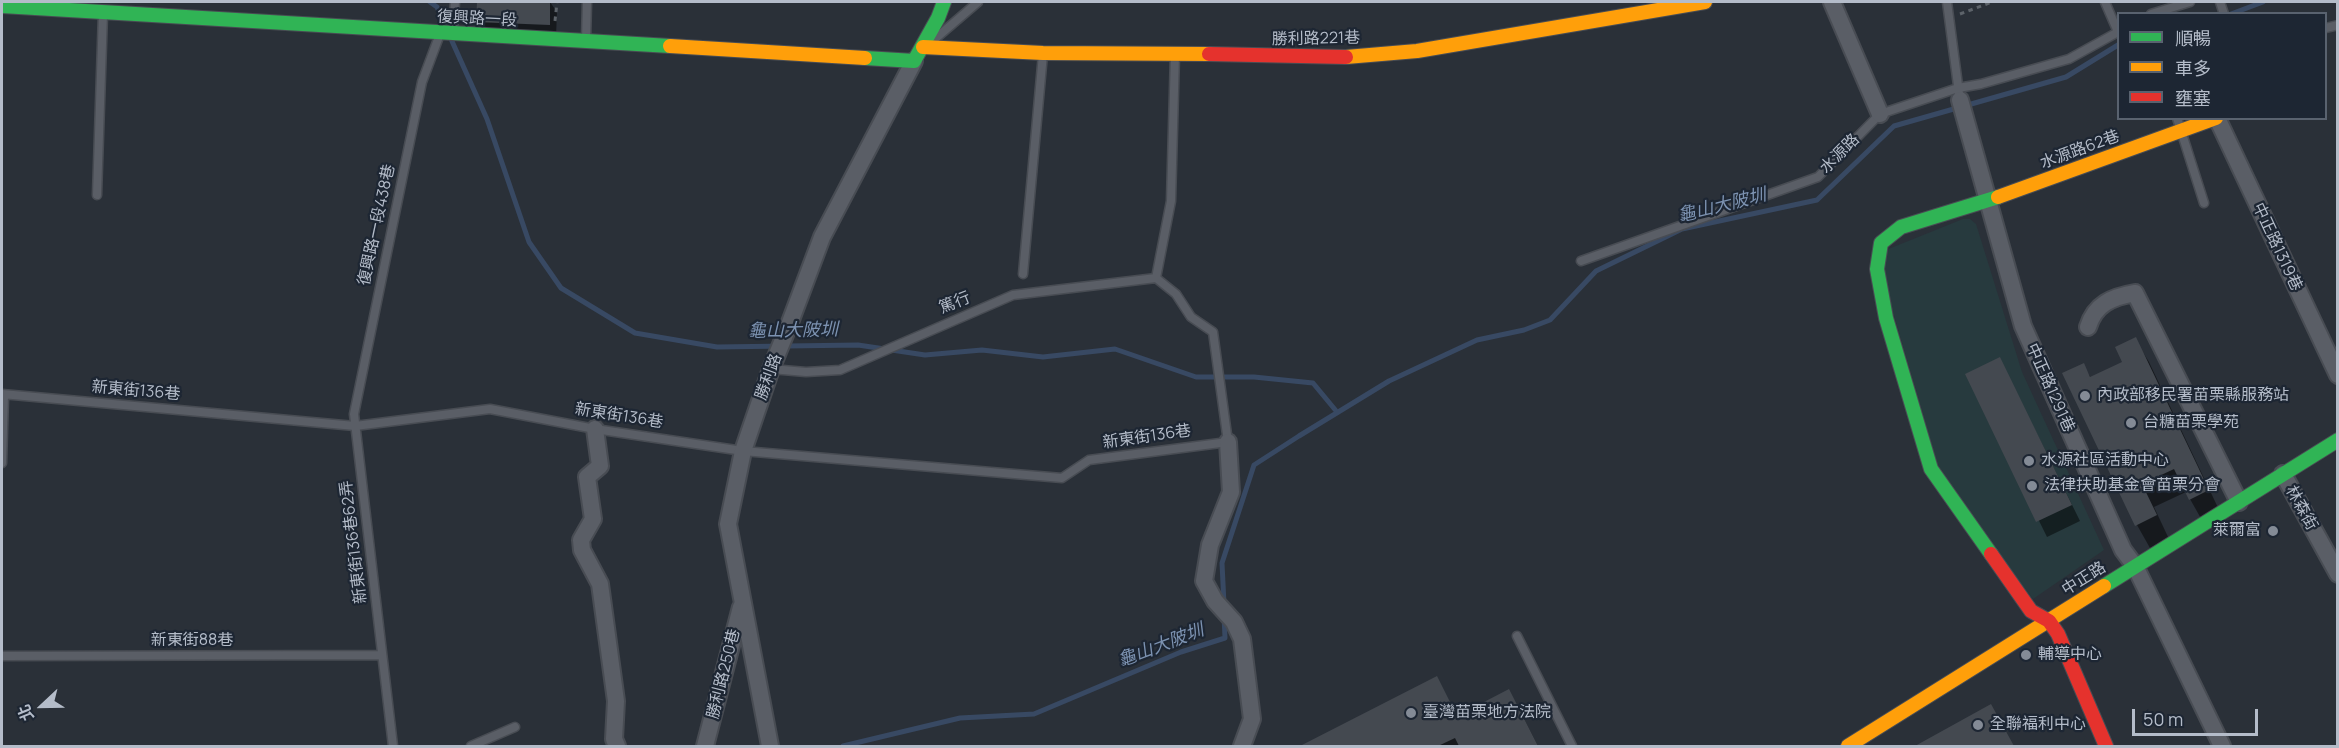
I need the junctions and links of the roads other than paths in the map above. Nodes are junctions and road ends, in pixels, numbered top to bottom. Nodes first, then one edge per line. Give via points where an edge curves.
1 (455, 2) edge
2 (587, 2) edge
3 (944, 2) edge
4 (978, 2) edge
5 (1705, 2) edge
6 (1832, 2) edge
7 (1947, 2) edge
8 (2105, 2) edge
9 (2190, 2) edge
10 (2, 6) edge
11 (103, 11) junction
12 (2158, 12) edge
13 (2117, 30) edge
14 (2117, 33) edge
15 (447, 34) junction
16 (585, 42) junction
17 (1043, 53) junction
18 (1175, 53) junction
19 (919, 54) junction
20 (1959, 94) junction
21 (1881, 114) junction
22 (2206, 120) edge
23 (2218, 120) edge
24 (2179, 125) edge
25 (97, 195) dead end
26 (1989, 200) junction
27 (2204, 203) dead end
28 (1581, 261) dead end
29 (1023, 274) dead end
30 (1156, 278) junction
31 (2088, 327) dead end
32 (771, 369) junction
33 (2337, 375) edge
34 (3, 394) edge
35 (355, 426) junction
36 (595, 429) junction
37 (2337, 440) edge
38 (1228, 442) junction
39 (743, 451) junction
40 (2, 463) edge
41 (2283, 474) junction
42 (2239, 502) junction
43 (2135, 566) junction
44 (2337, 574) edge
45 (742, 601) junction
46 (2049, 621) junction
47 (1517, 636) dead end
48 (382, 655) junction
49 (2, 656) edge
50 (515, 727) dead end
51 (393, 747) edge
52 (471, 747) edge
53 (617, 747) edge
54 (705, 747) edge
55 (770, 747) edge
56 (1242, 747) edge
57 (1572, 747) edge
58 (1848, 747) edge
59 (2106, 747) edge
60 (2222, 747) edge

1 - 15 lane, 復興路一段438巷
2 - 16 lane
3 - 19 street, 勝利路
4 - 19 lane
5 - 18 street, 勝利路221巷 via 1616,12 1417,51 1330,58
6 - 21 street
7 - 20 lane
8 - 13 lane
9 - 12 lane
10 - 11 street, 復興路一段
11 - 15 street, 復興路一段
11 - 25 lane
14 - 20 lane, 水源路 via 2069,59
15 - 16 street, 復興路一段
15 - 35 lane, 復興路一段438巷 via 422,82 354,414
16 - 19 street, 復興路一段
17 - 18 street, 勝利路221巷
17 - 19 street, 勝利路221巷
17 - 29 lane
18 - 30 lane via 1171,201
19 - 32 street, 勝利路 via 822,237
20 - 21 lane, 水源路
20 - 26 street
21 - 28 lane, 水源路 via 1818,177
22 - 24 street, 水源路62巷
23 - 33 street, 中正路1319巷
24 - 26 street, 水源路62巷
24 - 27 lane
26 - 43 street, 中正路1291巷 via 2023,326 2123,550
26 - 46 street, 水源路62巷 via 1901,227 1881,243 1876,269 1886,318 1931,469 2031,611
30 - 32 lane, 篤行 via 1013,295 840,370
30 - 38 lane via 1176,294 1191,317 1212,332
31 - 42 street via 2092,315 2115,297 2135,293
32 - 39 street, 勝利路
34 - 35 lane, 新東街136巷
34 - 40 lane
35 - 36 lane, 新東街136巷 via 490,409
35 - 48 lane, 新東街136巷62弄
36 - 39 lane, 新東街136巷
36 - 53 street via 600,466 587,477 593,519 581,540 582,550 600,584 616,701
37 - 41 street, 中正路
38 - 39 lane, 新東街136巷 via 1089,460 1062,478
38 - 56 street via 1231,492 1210,545 1204,581 1242,639 1252,719
39 - 45 street, 勝利路 via 728,524
41 - 42 street, 中正路
41 - 44 street, 林森街
42 - 43 street, 中正路
43 - 46 street, 中正路
43 - 60 street, 中正路1291巷
45 - 54 street, 勝利路250巷
45 - 55 street, 勝利路
46 - 58 street, 中正路
46 - 59 street
47 - 57 lane
48 - 49 lane, 新東街88巷
48 - 51 lane, 新東街136巷62弄
50 - 52 lane

